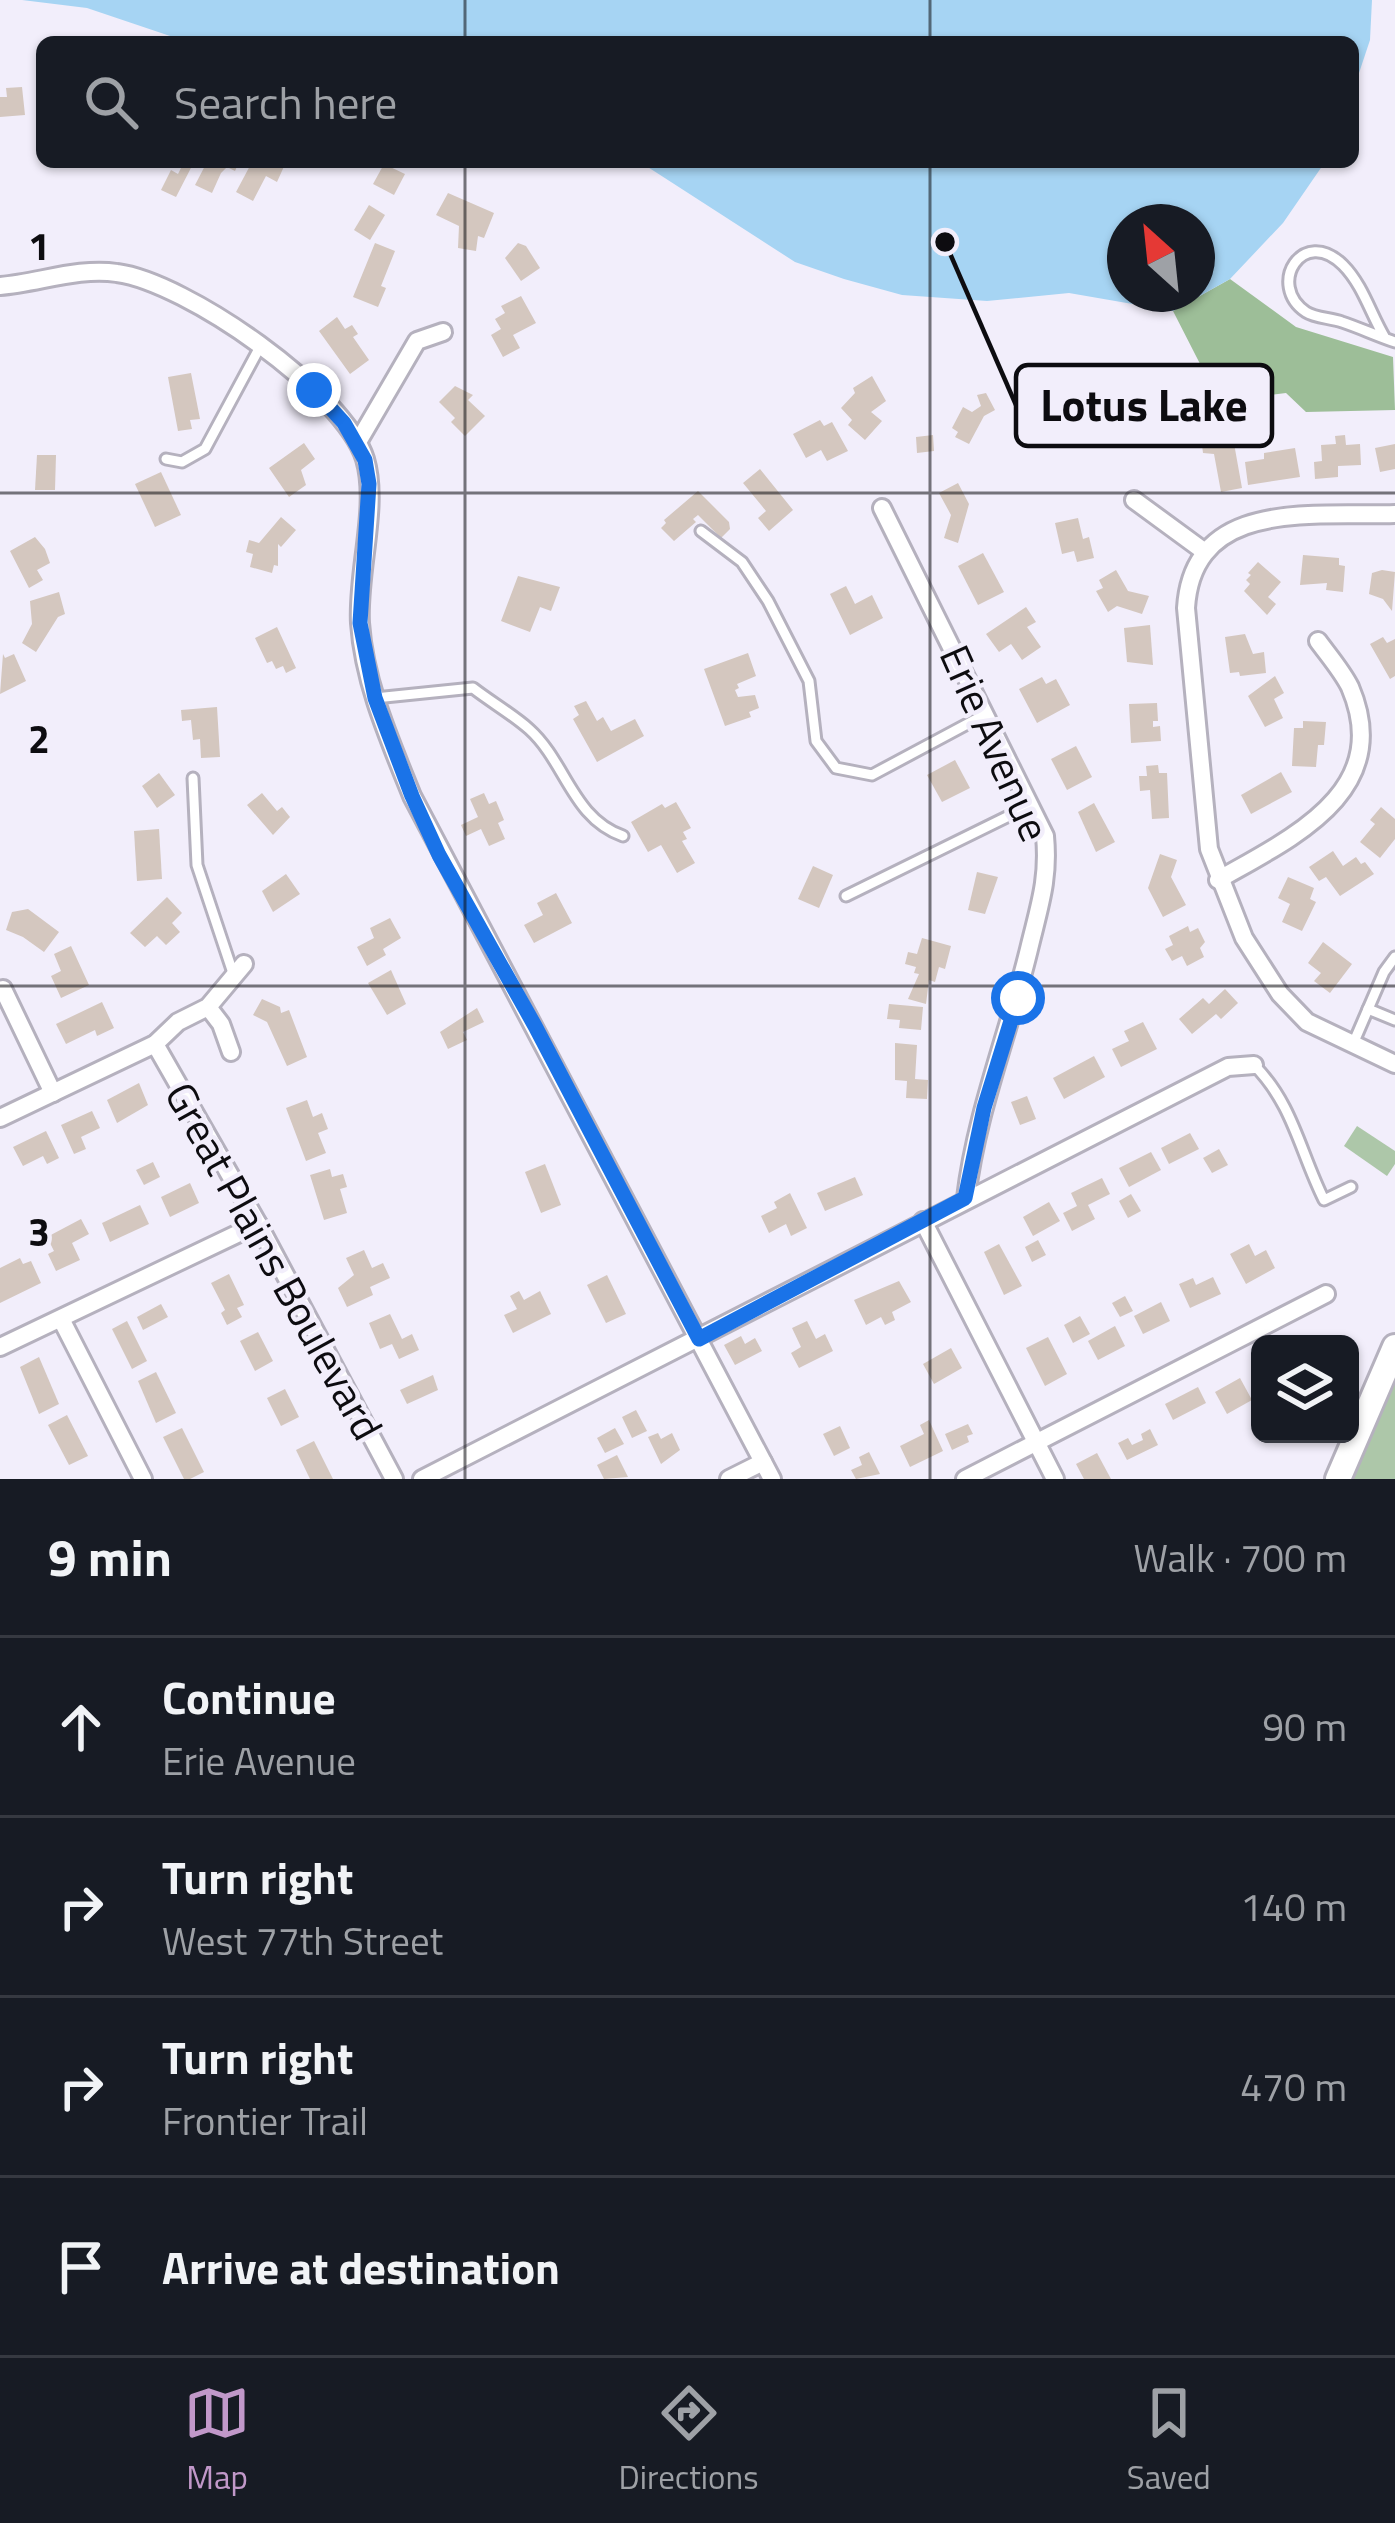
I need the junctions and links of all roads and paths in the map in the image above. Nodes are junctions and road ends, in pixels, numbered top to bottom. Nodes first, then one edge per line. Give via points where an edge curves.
1 (0, 286) edge
2 (443, 332) dead end
3 (1390, 340) edge
4 (261, 345) junction
5 (358, 442) junction
6 (166, 459) dead end
7 (1134, 500) dead end
8 (882, 508) dead end
9 (1395, 514) edge
10 (701, 531) dead end
11 (1205, 552) junction
12 (1318, 641) dead end
13 (375, 698) junction
14 (986, 714) junction
15 (193, 778) dead end
16 (1031, 805) junction
17 (623, 836) dead end
18 (1218, 880) junction
19 (846, 896) dead end
20 (1395, 957) edge
21 (239, 970) joint
22 (3, 988) dead end
23 (208, 1007) junction
24 (1368, 1009) junction
25 (1395, 1020) edge
26 (154, 1044) junction
27 (1353, 1044) junction
28 (231, 1052) dead end
29 (1395, 1064) edge
30 (1254, 1065) joint
31 (53, 1093) junction
32 (0, 1118) edge
33 (1351, 1187) dead end
34 (965, 1198) junction
35 (923, 1221) junction
36 (258, 1224) junction
37 (1326, 1294) dead end
38 (61, 1318) junction
39 (699, 1339) junction
40 (0, 1347) edge
41 (1395, 1347) edge
42 (1036, 1442) junction
43 (763, 1462) junction
44 (143, 1479) edge
45 (392, 1479) edge
46 (422, 1479) edge
47 (729, 1479) edge
48 (772, 1479) edge
49 (964, 1479) edge
50 (1055, 1479) edge
51 (1338, 1479) edge

1 - 4 street via 121,273 177,292
2 - 5 street via 417,341
3 - 3 lane via 1307,313 1288,281 1298,259 1313,250 1347,268
4 - 5 street
4 - 6 lane via 205,449 182,462
5 - 13 street via 369,484 360,623
7 - 11 street
8 - 14 street, Erie Avenue
9 - 11 street via 1250,521
10 - 14 lane via 742,562 768,601 809,681 816,740 836,768 872,776
11 - 18 street via 1192,568 1186,608 1206,831
12 - 18 street via 1362,716 1363,766 1325,816
13 - 17 lane via 473,688 531,730 588,816
13 - 39 street via 439,855
14 - 16 street, Erie Avenue
15 - 21 lane via 197,865
16 - 19 lane
16 - 34 street, Erie Avenue via 1048,872
18 - 27 street via 1280,994 1307,1022
20 - 24 lane
21 - 23 street
22 - 31 street
23 - 26 street
23 - 28 street
24 - 25 lane
24 - 27 lane
26 - 31 street
26 - 36 street, Great Plains Boulevard
27 - 29 street
30 - 33 lane via 1287,1105 1324,1200
30 - 34 street via 1228,1067
31 - 32 street
34 - 35 street
35 - 39 street
35 - 42 street
36 - 38 street
36 - 45 street, Great Plains Boulevard
37 - 42 street
38 - 40 street
38 - 44 street
39 - 43 street
39 - 46 street
41 - 51 street
42 - 49 street
42 - 50 street
43 - 47 street
43 - 48 street

